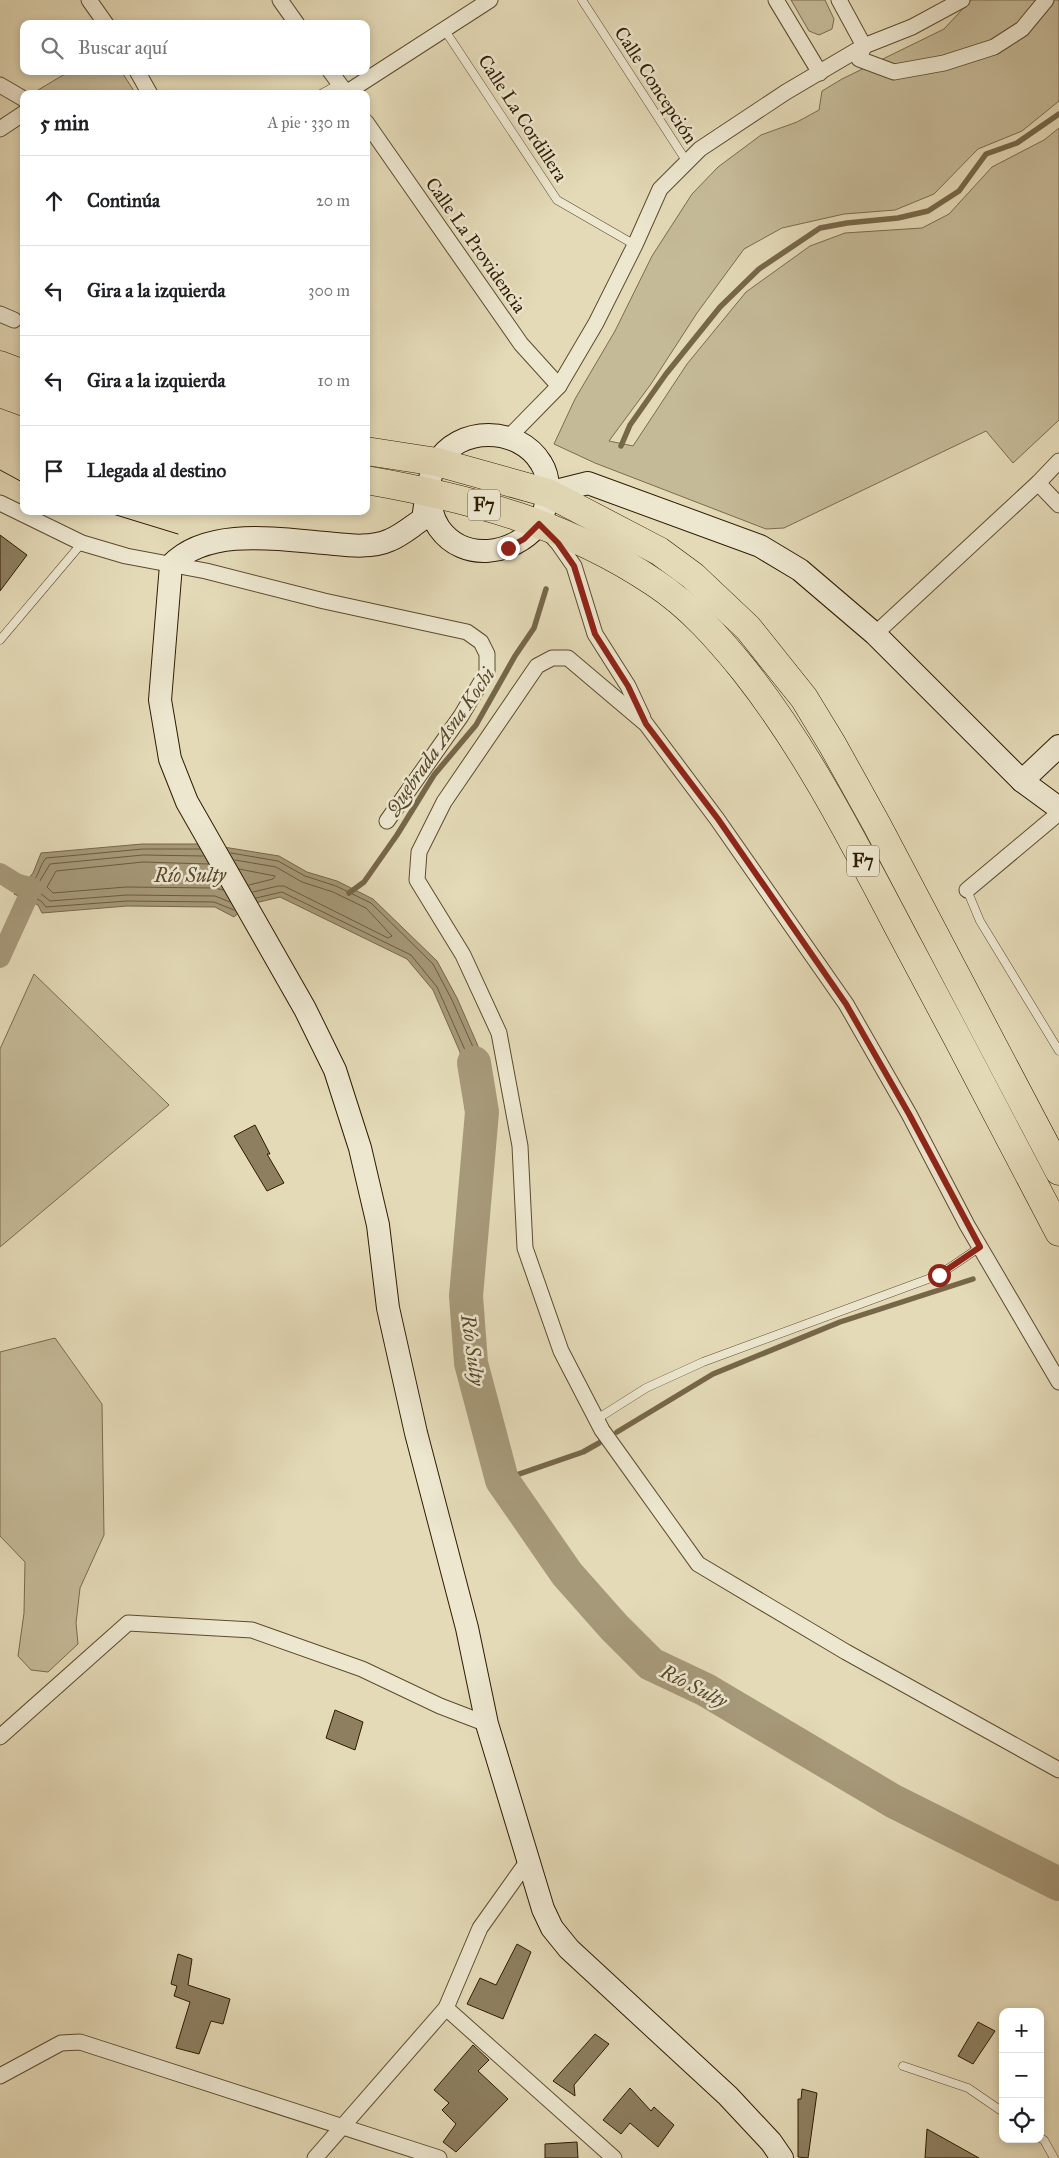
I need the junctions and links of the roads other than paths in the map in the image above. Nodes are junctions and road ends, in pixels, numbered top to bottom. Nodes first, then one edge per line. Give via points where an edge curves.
1 (89, 0) edge
2 (280, 0) edge
3 (490, 0) edge
4 (582, 0) edge
5 (776, 0) edge
6 (839, 0) edge
7 (962, 0) edge
8 (1046, 0) edge
9 (103, 20) edge
10 (293, 20) edge
11 (444, 29) junction
12 (864, 46) junction
13 (820, 72) junction
14 (370, 74) edge
15 (139, 75) edge
16 (333, 75) edge
17 (369, 75) edge
18 (0, 85) edge
19 (148, 90) edge
20 (344, 90) edge
21 (20, 97) edge
22 (20, 116) edge
23 (370, 128) edge
24 (0, 129) edge
25 (687, 162) junction
26 (635, 245) junction
27 (0, 314) edge
28 (14, 320) dead end
29 (0, 366) edge
30 (20, 373) edge
31 (559, 386) junction
32 (0, 393) edge
33 (20, 400) edge
34 (509, 437) junction
35 (370, 452) edge
36 (1059, 461) edge
37 (437, 462) junction
38 (370, 481) edge
39 (1038, 483) junction
40 (428, 492) junction
41 (548, 493) junction
42 (0, 503) edge
43 (1059, 505) edge
44 (20, 513) edge
45 (25, 515) edge
46 (539, 524) junction
47 (82, 543) junction
48 (171, 565) junction
49 (875, 634) junction
50 (0, 640) edge
51 (646, 724) junction
52 (1059, 746) edge
53 (1022, 781) junction
54 (1059, 808) edge
55 (1059, 812) edge
56 (387, 821) dead end
57 (967, 890) joint
58 (1059, 1051) edge
59 (1059, 1169) edge
60 (1059, 1232) edge
61 (980, 1247) junction
62 (1059, 1382) edge
63 (597, 1419) junction
64 (486, 1724) junction
65 (0, 1738) edge
66 (1059, 1770) edge
67 (527, 1862) junction
68 (446, 2008) junction
69 (903, 2066) dead end
70 (0, 2076) edge
71 (999, 2109) edge
72 (342, 2127) junction
73 (1044, 2140) edge
74 (315, 2158) edge
75 (439, 2158) edge
76 (614, 2158) edge
77 (782, 2158) edge
78 (1054, 2158) edge

1 - 9 street
2 - 10 street
3 - 11 street
4 - 25 lane, Calle Concepción
5 - 13 street
6 - 12 street
7 - 12 street via 912,27
8 - 12 street via 1022,28 994,47 944,63 894,72 859,59
11 - 14 street
11 - 26 lane, Calle La Cordillera via 557,200
12 - 13 street
13 - 25 street via 708,144
15 - 19 street
16 - 20 street
17 - 20 street
18 - 21 street
22 - 24 street
23 - 31 street, Calle La Providencia via 521,344
25 - 26 street via 660,189
26 - 31 street via 596,323
27 - 28 street
29 - 30 highway
31 - 34 street
32 - 33 highway
34 - 37 street via 489,434 466,439 449,448
34 - 41 street via 537,456 546,471
35 - 37 highway, F7
36 - 39 street
37 - 40 street
37 - 41 highway, F7
38 - 40 highway, F7
39 - 43 street
39 - 49 street
40 - 46 highway, F7 via 508,512
40 - 46 street via 431,513 440,529 454,542 470,550 489,552 508,548 524,539
40 - 48 street via 422,519 390,541 358,546 289,540 209,542 181,555
41 - 46 street
41 - 49 street via 588,483 760,546 800,570
41 - 59 highway, F7 via 659,551 693,576 748,628 804,698 877,825
42 - 44 street
45 - 47 street
46 - 51 street via 574,566 595,634 628,686
46 - 60 highway, F7 via 624,564 681,602 724,644 776,710 830,798
47 - 48 street
47 - 50 lane
48 - 56 street via 467,632 481,642 487,654 486,672 461,716
48 - 64 street via 160,700 170,759 187,802 305,1009 335,1070 360,1148 378,1225 388,1308 416,1433 467,1628
49 - 53 street
51 - 61 street via 718,819 846,1004
51 - 63 street via 568,658 552,658 537,666 444,802 419,852 417,880 463,955 499,1033 520,1146 525,1248 561,1351
52 - 53 street
53 - 54 street
55 - 57 street
57 - 58 lane via 980,921
61 - 62 street
61 - 63 lane via 939,1275 703,1362 646,1388
63 - 66 street via 698,1564 846,1652
64 - 65 street via 362,1669 252,1630 128,1623
64 - 67 street
67 - 68 street via 480,1928
67 - 77 street via 552,1928 569,1949 728,2096
68 - 72 street
68 - 76 street
69 - 71 lane via 968,2088
70 - 72 street via 61,2043 80,2042
72 - 74 street
72 - 75 street
73 - 78 lane

